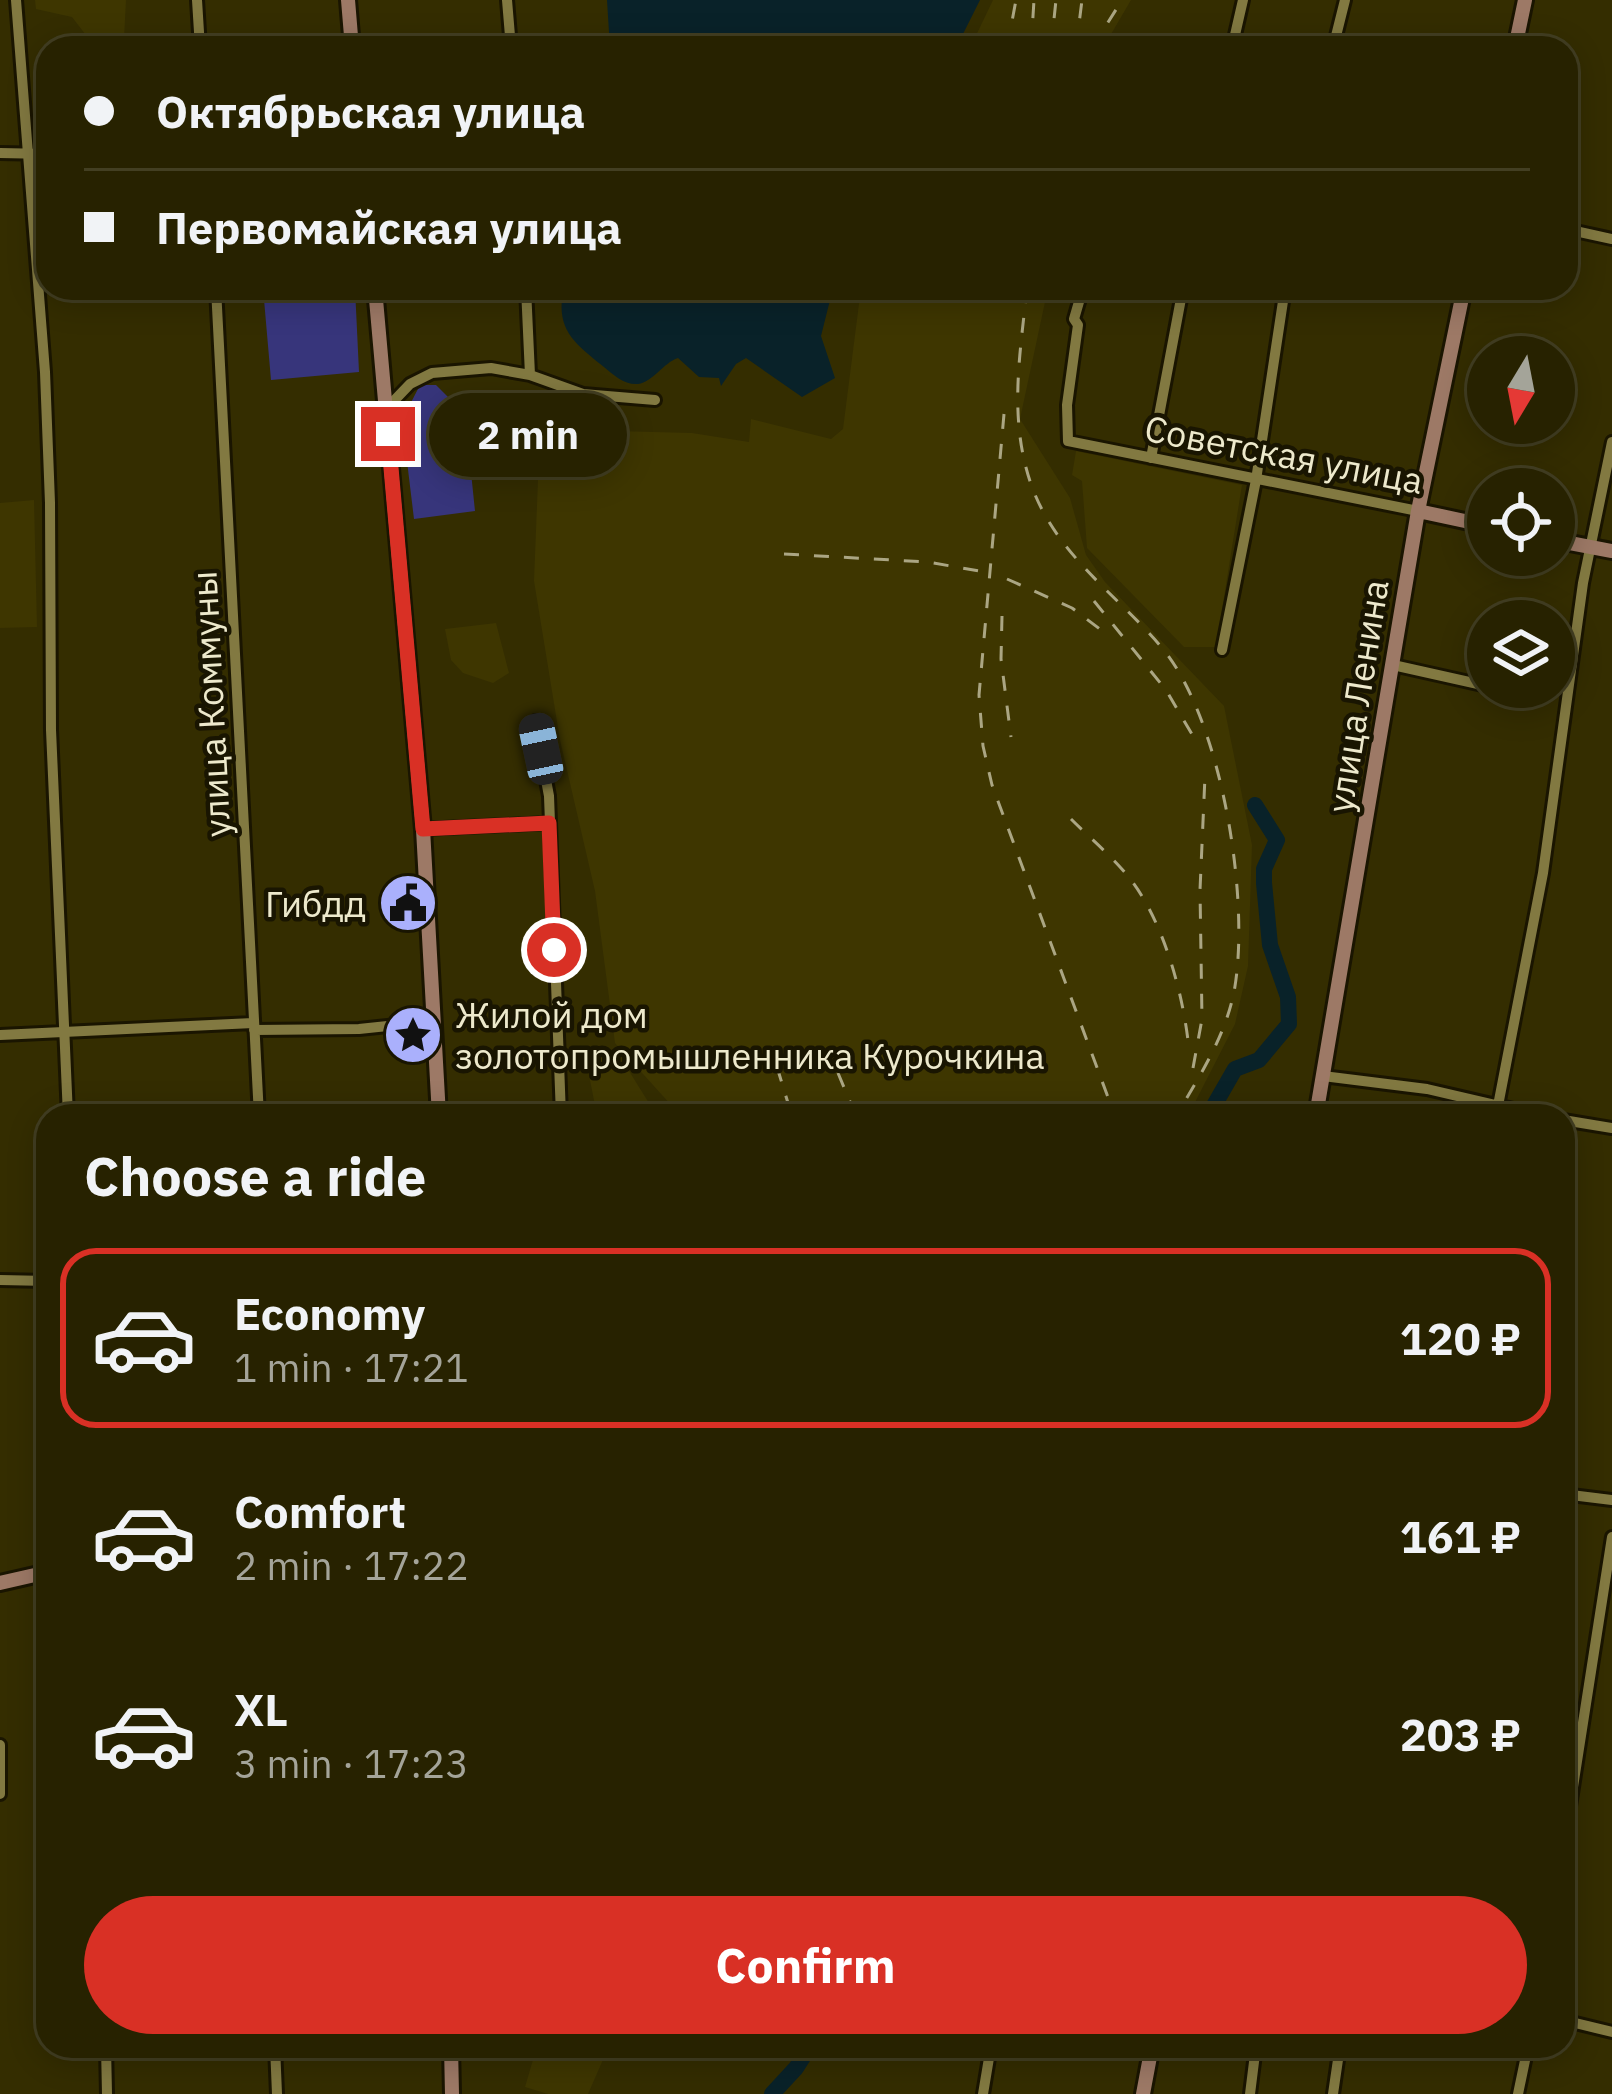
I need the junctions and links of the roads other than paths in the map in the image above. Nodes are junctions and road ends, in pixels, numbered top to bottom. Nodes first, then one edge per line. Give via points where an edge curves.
1 (16, 0) edge
2 (196, 0) edge
3 (348, 0) edge
4 (507, 0) edge
5 (1243, 0) edge
6 (1345, 0) edge
7 (1526, 0) edge
8 (199, 36) edge
9 (351, 36) edge
10 (510, 36) edge
11 (1235, 36) edge
12 (1336, 36) edge
13 (1518, 36) edge
14 (0, 153) edge
15 (29, 155) junction
16 (36, 155) edge
17 (1578, 232) edge
18 (1612, 239) edge
19 (36, 271) edge
20 (38, 300) edge
21 (217, 300) edge
22 (376, 300) edge
23 (527, 300) edge
24 (1080, 300) edge
25 (1182, 300) edge
26 (1283, 300) edge
27 (1462, 300) edge
28 (530, 375) junction
29 (655, 400) dead end
30 (386, 409) junction
31 (1612, 442) edge
32 (1151, 458) junction
33 (1256, 480) junction
34 (1418, 511) junction
35 (1467, 522) edge
36 (1575, 544) edge
37 (1591, 547) junction
38 (1612, 551) edge
39 (1222, 650) dead end
40 (1393, 665) junction
41 (1467, 682) edge
42 (535, 721) dead end
43 (549, 823) junction
44 (423, 829) junction
45 (435, 1021) junction
46 (254, 1027) junction
47 (63, 1031) junction
48 (0, 1035) edge
49 (1324, 1076) junction
50 (67, 1104) edge
51 (258, 1104) edge
52 (439, 1104) edge
53 (561, 1104) edge
54 (1318, 1104) edge
55 (1473, 1104) edge
56 (1499, 1104) edge
57 (1575, 1122) edge
58 (1612, 1128) edge
59 (0, 1280) edge
60 (36, 1281) edge
61 (1575, 1495) edge
62 (1612, 1500) edge
63 (1612, 1537) edge
64 (36, 1575) edge
65 (0, 1583) edge
66 (0, 1745) edge
67 (1575, 1774) edge
68 (0, 1794) edge
69 (1575, 2023) edge
70 (1612, 2032) edge
71 (106, 2058) edge
72 (276, 2058) edge
73 (451, 2058) edge
74 (989, 2058) edge
75 (1150, 2058) edge
76 (1254, 2058) edge
77 (1338, 2058) edge
78 (1526, 2058) edge
79 (107, 2094) edge
80 (277, 2094) edge
81 (452, 2094) edge
82 (983, 2094) edge
83 (1143, 2094) edge
84 (1250, 2094) edge
85 (1333, 2094) edge
86 (1518, 2094) edge

1 - 15 street
2 - 8 street
3 - 9 main road
4 - 10 street
5 - 11 street
6 - 12 street
7 - 13 main road
14 - 15 street
15 - 16 street
15 - 19 street
17 - 18 street
20 - 47 street
21 - 46 street, улица Коммуны
22 - 30 main road
23 - 28 street
24 - 32 street, Советская улица via 1068,441
25 - 32 street
26 - 33 street
27 - 34 main road, улица Ленина
28 - 29 street via 563,390
28 - 30 street via 491,368 432,373
30 - 44 main road
31 - 37 street
32 - 33 street, Советская улица
33 - 34 street, Советская улица
33 - 39 street
34 - 35 main road, Советская улица
34 - 40 main road, улица Ленина
36 - 37 main road
37 - 38 main road
37 - 56 street via 1544,873
40 - 41 street
40 - 49 main road, улица Ленина
42 - 43 street
43 - 44 street
43 - 53 street
44 - 45 main road
45 - 46 street
45 - 52 main road
46 - 47 street
46 - 51 street, улица Коммуны
47 - 48 street
47 - 50 street
49 - 54 main road, улица Ленина
49 - 55 street via 1427,1089
57 - 58 street
59 - 60 street
61 - 62 street
63 - 67 street
64 - 65 main road
66 - 68 street
69 - 70 street
71 - 79 street
72 - 80 street
73 - 81 main road
74 - 82 street
75 - 83 main road
76 - 84 street
77 - 85 street
78 - 86 street

